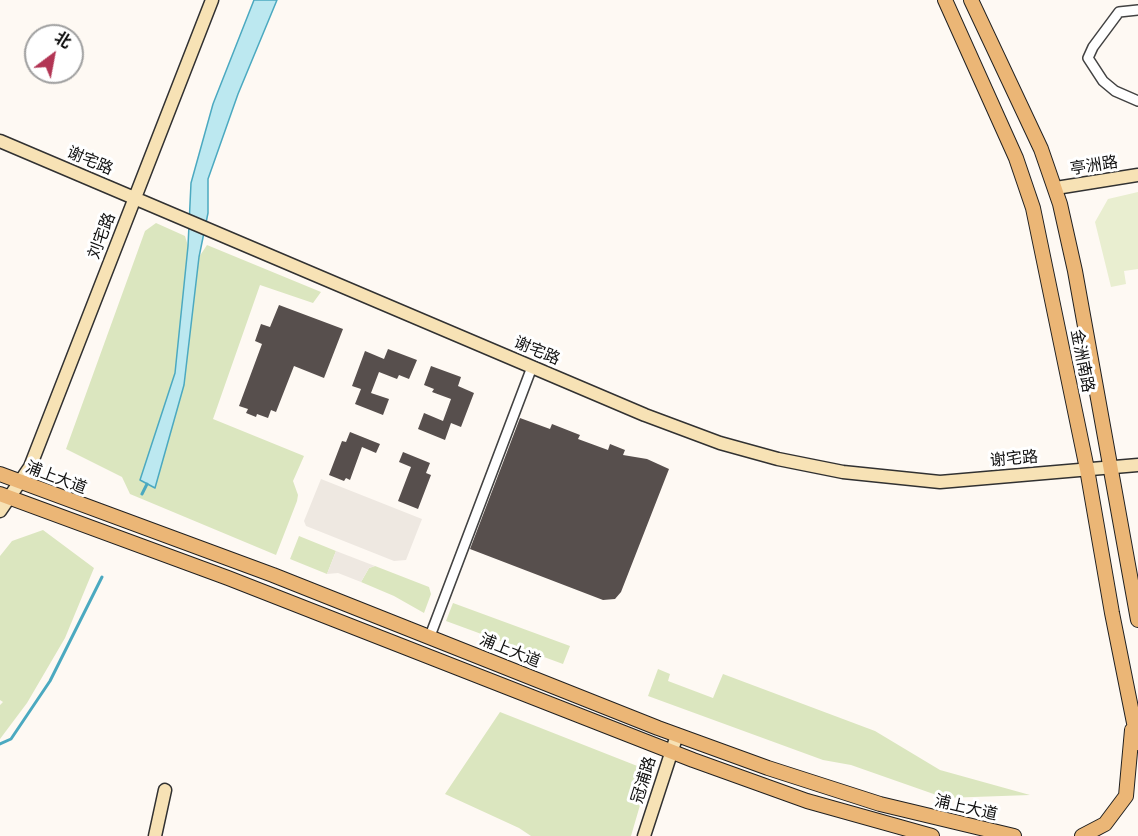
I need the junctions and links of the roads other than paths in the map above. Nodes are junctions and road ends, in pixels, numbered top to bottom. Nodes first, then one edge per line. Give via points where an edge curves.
1 (212, 0) edge
2 (945, 0) edge
3 (971, 0) edge
4 (1138, 10) edge
5 (1138, 101) edge
6 (0, 141) edge
7 (1138, 175) edge
8 (1056, 188) junction
9 (134, 198) junction
10 (532, 367) junction
11 (1138, 465) edge
12 (1110, 468) junction
13 (1087, 470) junction
14 (0, 474) edge
15 (20, 482) junction
16 (5, 496) edge
17 (0, 511) edge
18 (1138, 620) edge
19 (430, 636) junction
20 (1133, 719) junction
21 (677, 735) junction
22 (1138, 743) edge
23 (671, 751) junction
24 (165, 790) dead end
25 (155, 836) edge
26 (644, 836) edge
27 (932, 836) edge
28 (1014, 836) edge
29 (1082, 836) edge

1 - 9 street, 刘宅路
2 - 13 main road, 金洲南路 via 1028,190 1045,255
3 - 8 main road, 金洲南路 via 1039,142
4 - 5 street via 1119,12 1088,58 1103,81
6 - 9 street, 谢宅路
7 - 8 street, 亭洲路
8 - 12 main road, 金洲南路
9 - 10 street, 谢宅路
9 - 15 street, 刘宅路 via 30,467
10 - 13 street, 谢宅路 via 701,436 815,468 940,482
10 - 19 street
11 - 12 street, 谢宅路
12 - 13 street, 谢宅路
12 - 18 main road, 金洲南路
13 - 20 main road, 金洲南路
14 - 15 main road, 浦上大道
15 - 16 street, 刘宅路
15 - 19 main road, 浦上大道
16 - 17 street, 刘宅路
16 - 23 main road, 浦上大道 via 228,578
19 - 21 main road, 浦上大道
20 - 22 main road, 金洲南路
20 - 29 main road via 1126,796 1105,824
21 - 23 street, 冠浦路
21 - 28 main road, 浦上大道 via 871,802
23 - 26 street, 冠浦路
23 - 27 main road, 浦上大道 via 807,801
24 - 25 street

